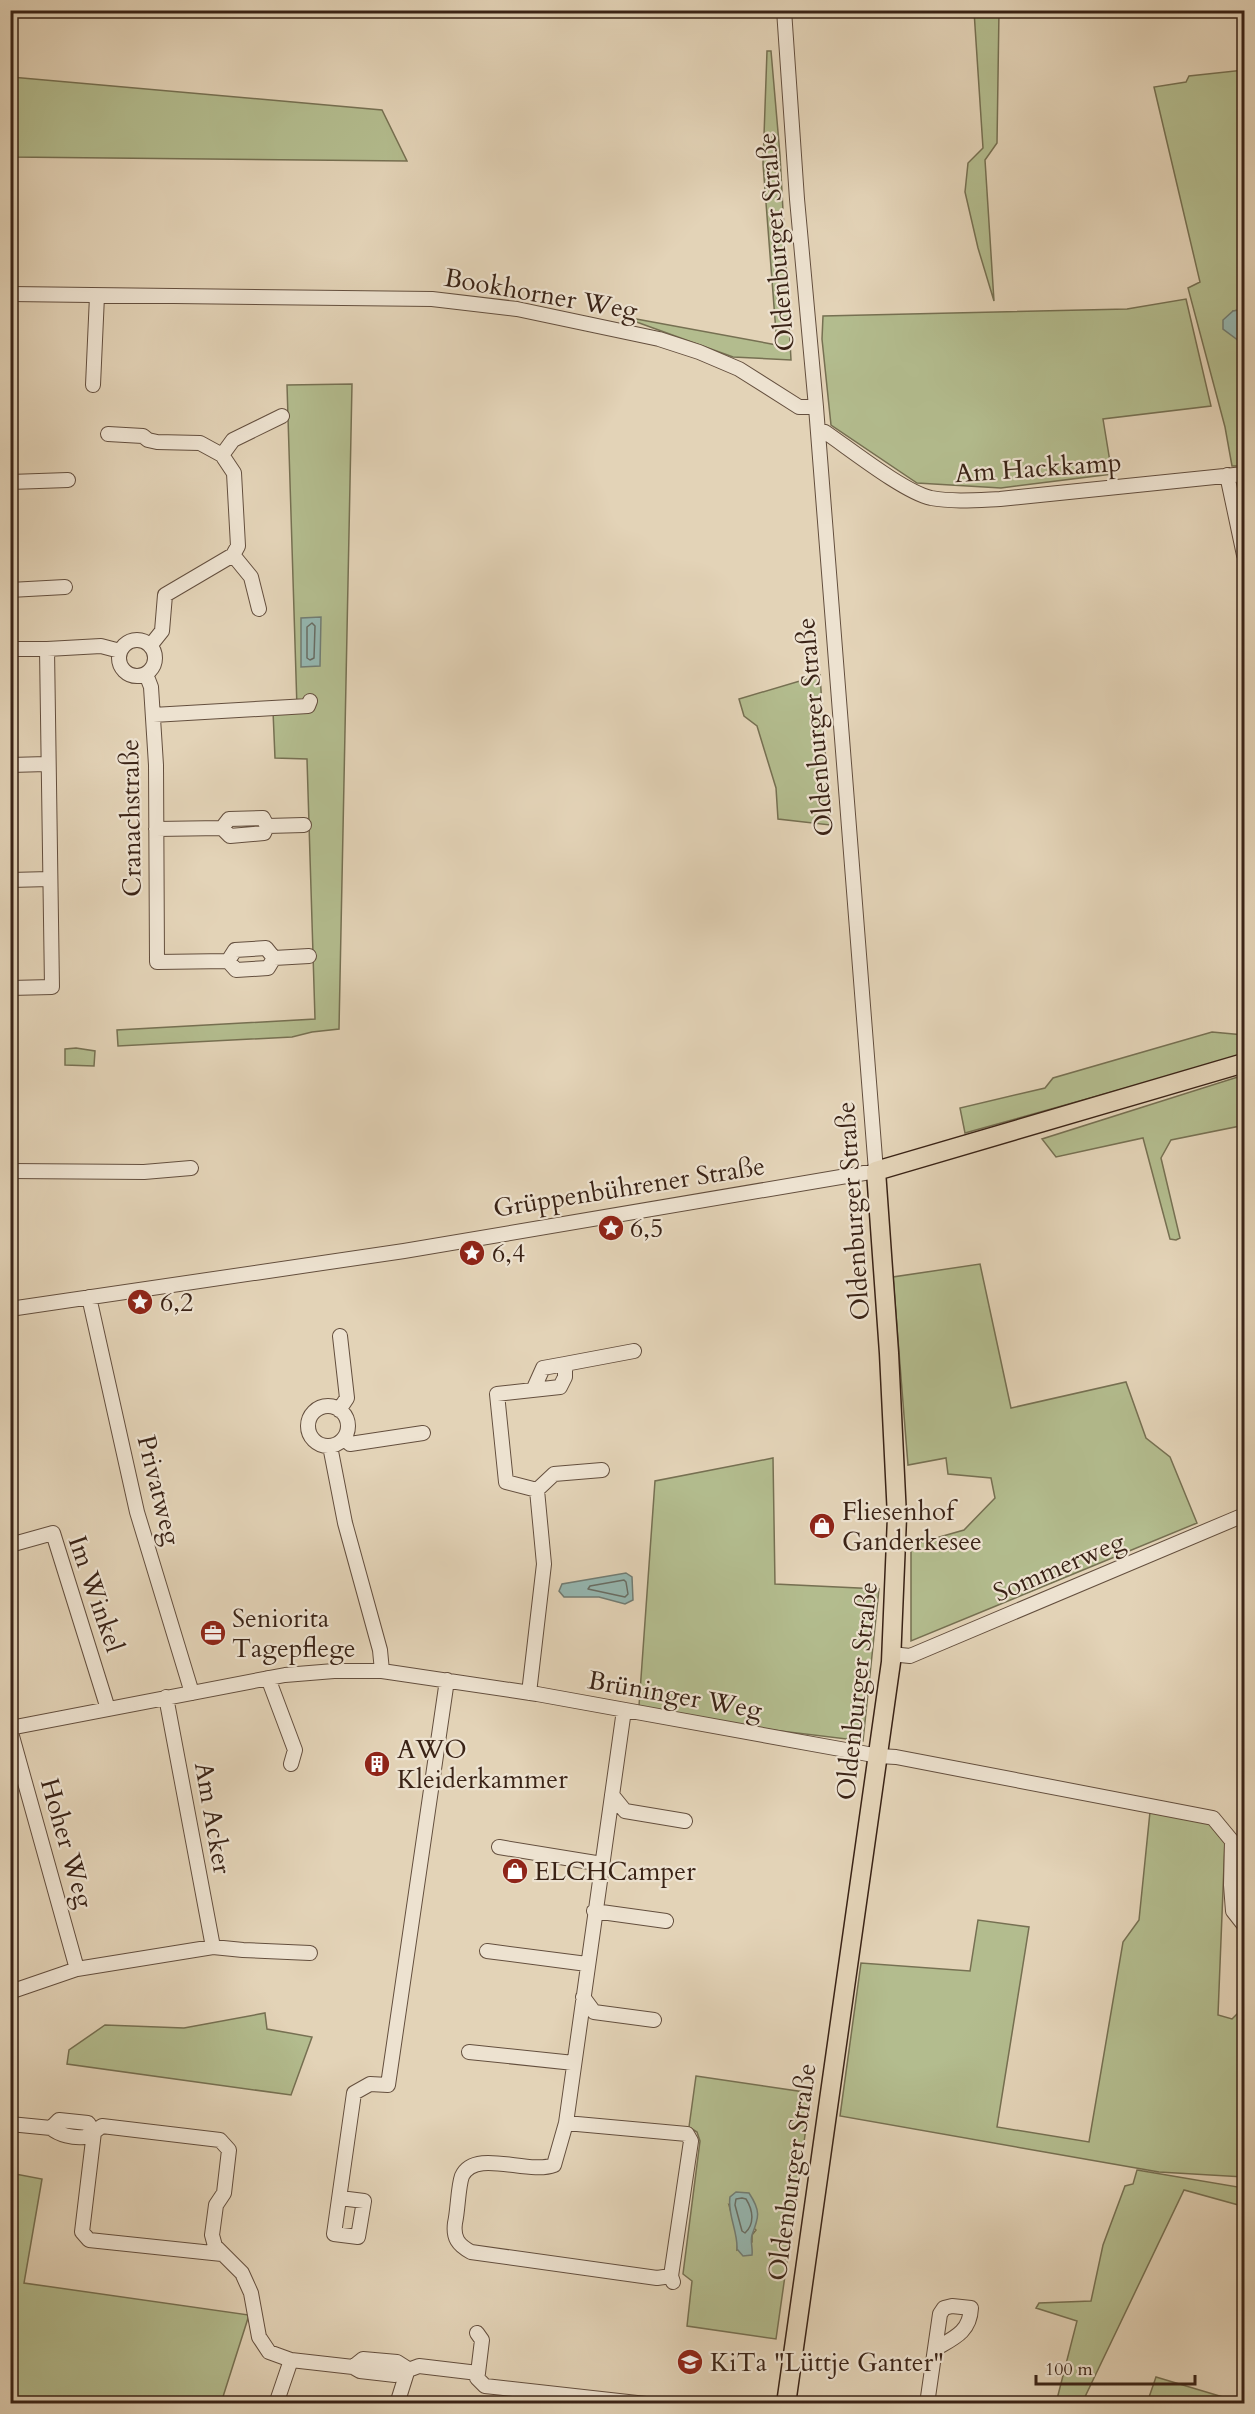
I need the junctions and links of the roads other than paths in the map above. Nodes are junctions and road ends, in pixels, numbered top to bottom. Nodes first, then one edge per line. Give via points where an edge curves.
1 (784, 10) edge
2 (10, 294) edge
3 (96, 296) junction
4 (93, 385) dead end
5 (816, 407) junction
6 (282, 416) dead end
7 (818, 431) junction
8 (108, 434) dead end
9 (222, 455) junction
10 (1245, 474) edge
11 (1227, 475) junction
12 (68, 480) dead end
13 (10, 482) edge
14 (233, 555) junction
15 (1245, 555) edge
16 (65, 587) dead end
17 (10, 590) edge
18 (259, 609) dead end
19 (150, 646) junction
20 (10, 649) edge
21 (46, 649) junction
22 (120, 651) junction
23 (146, 674) junction
24 (310, 701) dead end
25 (153, 715) junction
26 (47, 764) junction
27 (10, 765) edge
28 (304, 825) dead end
29 (156, 829) junction
30 (50, 879) junction
31 (10, 880) edge
32 (309, 956) dead end
33 (274, 958) junction
34 (228, 961) junction
35 (10, 988) edge
36 (1245, 1063) edge
37 (191, 1168) dead end
38 (876, 1170) junction
39 (10, 1171) edge
40 (89, 1297) junction
41 (10, 1309) edge
42 (340, 1336) dead end
43 (634, 1352) dead end
44 (566, 1364) junction
45 (534, 1388) junction
46 (339, 1410) junction
47 (423, 1433) dead end
48 (344, 1438) junction
49 (330, 1446) junction
50 (602, 1470) dead end
51 (537, 1490) junction
52 (1245, 1515) edge
53 (10, 1545) edge
54 (891, 1654) junction
55 (382, 1671) junction
56 (268, 1678) junction
57 (447, 1680) junction
58 (192, 1693) junction
59 (529, 1693) junction
60 (166, 1697) junction
61 (108, 1709) junction
62 (624, 1710) junction
63 (10, 1729) edge
64 (879, 1756) junction
65 (291, 1764) dead end
66 (612, 1795) junction
67 (624, 1811) junction
68 (685, 1821) dead end
69 (609, 1822) junction
70 (499, 1847) dead end
71 (602, 1864) junction
72 (594, 1911) junction
73 (666, 1921) dead end
74 (1245, 1925) edge
75 (213, 1947) junction
76 (487, 1951) dead end
77 (310, 1953) dead end
78 (587, 1964) junction
79 (77, 1970) junction
80 (10, 1992) edge
81 (582, 1997) junction
82 (594, 2012) junction
83 (654, 2020) dead end
84 (579, 2023) junction
85 (469, 2052) dead end
86 (574, 2063) junction
87 (10, 2124) edge
88 (566, 2124) junction
89 (94, 2132) junction
90 (340, 2198) dead end
91 (222, 2254) junction
92 (477, 2333) dead end
93 (935, 2349) dead end
94 (291, 2360) junction
95 (408, 2369) junction
96 (478, 2373) junction
97 (276, 2403) edge
98 (397, 2403) edge
99 (646, 2403) edge
100 (786, 2403) edge
101 (927, 2403) edge

1 - 5 street, Oldenburger Straße
2 - 3 street, Bookhorner Weg
3 - 4 street
3 - 5 street, Bookhorner Weg via 432,299 487,304 659,339 739,369 799,406
5 - 7 street, Oldenburger Straße
6 - 9 street via 233,440
7 - 11 street, Am Hackkamp via 930,498 1000,499
7 - 38 street, Oldenburger Straße
8 - 9 street via 143,436 157,442 200,443
9 - 14 street via 234,473 238,546
10 - 11 street, Am Hackkamp
11 - 15 street
12 - 13 street
14 - 18 street via 251,577
14 - 19 street via 165,595 162,631
16 - 17 street
19 - 22 street via 131,641
19 - 23 street via 154,664
20 - 21 street
21 - 22 street via 101,646
21 - 26 street
22 - 23 street via 123,669 133,676
23 - 25 street, Cranachstraße
24 - 25 street via 302,707
25 - 29 street, Cranachstraße
26 - 27 street
26 - 30 street
28 - 29 street via 267,826 264,833 230,836 222,828
29 - 34 street, Cranachstraße via 157,962
30 - 31 street
30 - 35 street via 52,987
32 - 33 street
33 - 34 street via 268,968 236,970
33 - 34 street via 266,948 235,950
36 - 38 main road, Grüppenbührener Straße
37 - 39 street via 144,1172
38 - 40 street, Grüppenbührener Straße via 404,1251
38 - 54 main road, Oldenburger Straße via 897,1517
40 - 41 street, Grüppenbührener Straße
40 - 58 street, Privatweg via 143,1536
42 - 46 street via 347,1398
43 - 44 street
44 - 45 street via 543,1368
44 - 45 street via 560,1387
45 - 51 street via 497,1394 506,1482
46 - 48 street via 347,1424
46 - 49 street via 320,1408 308,1422 313,1440
47 - 48 street via 350,1444
48 - 49 street
49 - 55 street
50 - 51 street via 554,1474
51 - 59 street via 544,1564
52 - 54 street, Sommerweg via 910,1656
53 - 61 street, Im Winkel via 52,1533
54 - 64 main road, Oldenburger Straße
55 - 56 street, Brüninger Weg
55 - 57 street, Brüninger Weg
56 - 58 street, Brüninger Weg
56 - 65 street via 295,1750
57 - 59 street, Brüninger Weg
57 - 90 street via 388,2085 370,2084 354,2093
58 - 60 street, Brüninger Weg
59 - 62 street, Brüninger Weg
60 - 61 street, Brüninger Weg
60 - 75 street, Am Acker
61 - 63 street, Brüninger Weg
62 - 64 street, Brüninger Weg
62 - 66 street
63 - 79 street, Hoher Weg
64 - 74 street, Brüninger Weg via 896,1756 1213,1818 1232,1840 1233,1911
64 - 100 main road, Oldenburger Straße
66 - 67 street
66 - 69 street
67 - 68 street
67 - 69 street
69 - 71 street
70 - 71 street
71 - 72 street
72 - 73 street
72 - 78 street
75 - 77 street
75 - 79 street
76 - 78 street
78 - 81 street
79 - 80 street
81 - 82 street
81 - 84 street
82 - 83 street
82 - 84 street
84 - 86 street
85 - 86 street
86 - 88 street
87 - 89 street via 51,2128 59,2120 88,2123
88 - 88 street via 554,2165 543,2169 472,2164 462,2176 454,2234 460,2246 471,2252 672,2279 691,2141 687,2134
89 - 91 street via 82,2232 89,2240
89 - 91 street via 102,2126 220,2140 229,2150 224,2193 216,2205 212,2235 214,2246
91 - 94 street via 242,2273 259,2337 269,2352
92 - 96 street via 482,2340
93 - 101 street
94 - 95 street via 354,2367 363,2359 397,2362
94 - 97 street
95 - 96 street via 419,2366
95 - 98 street
96 - 99 street via 477,2378 485,2386

